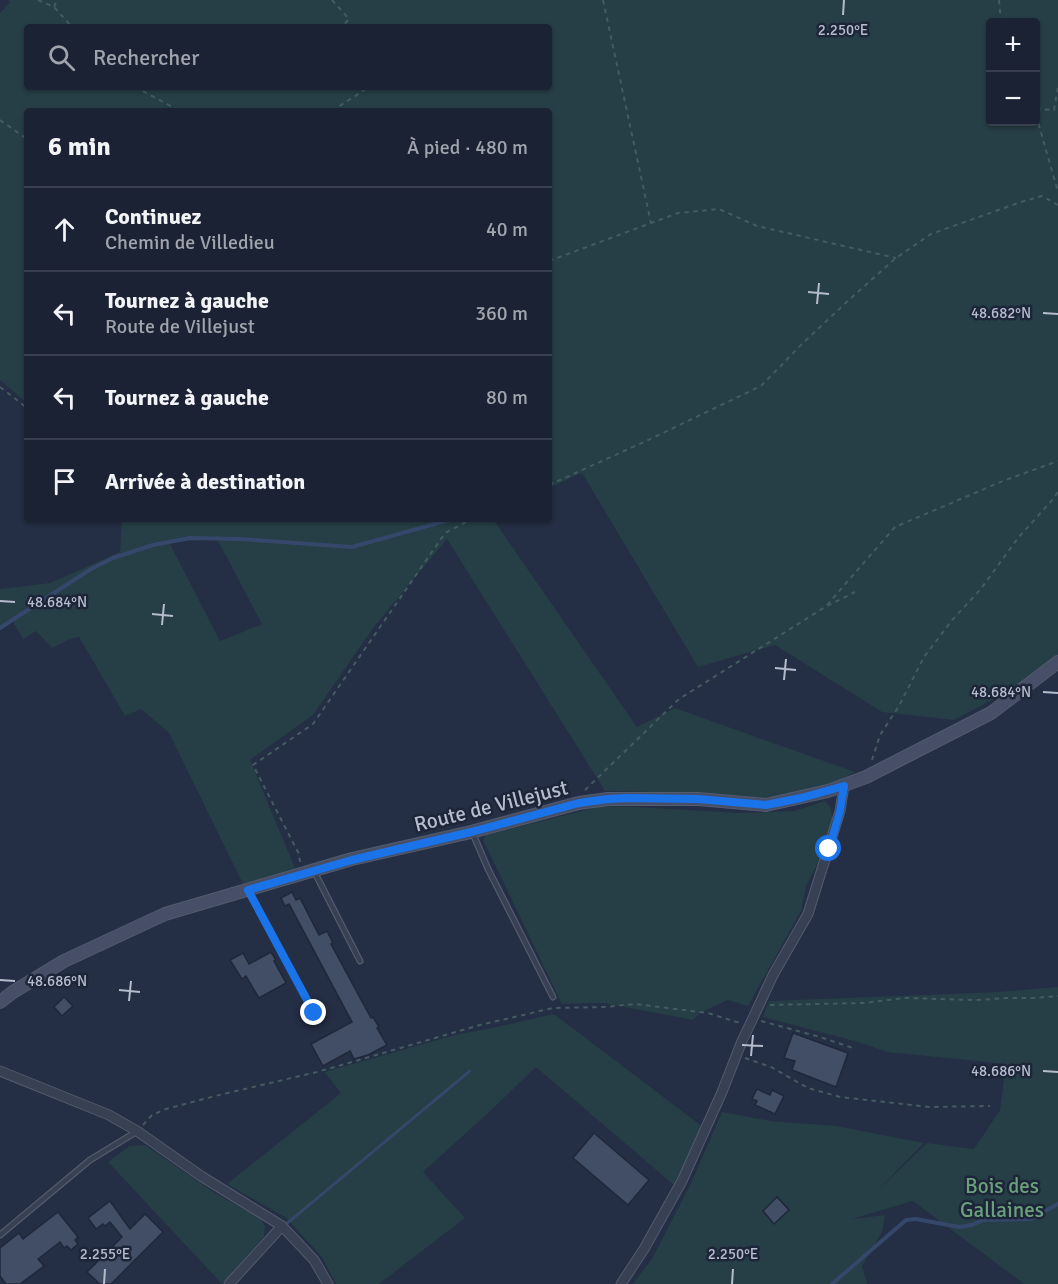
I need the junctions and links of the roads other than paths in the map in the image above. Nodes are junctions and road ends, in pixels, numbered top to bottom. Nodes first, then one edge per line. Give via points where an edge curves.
1 (1058, 662) edge
2 (844, 786) junction
3 (471, 832) junction
4 (307, 872) junction
5 (248, 890) junction
6 (360, 961) dead end
7 (553, 997) dead end
8 (0, 1002) edge
9 (314, 1013) dead end
10 (0, 1071) edge
11 (137, 1131) junction
12 (282, 1226) junction
13 (0, 1235) edge
14 (229, 1284) edge
15 (328, 1284) edge
16 (621, 1284) edge

1 - 2 main road, Route de Villejust via 991,713
2 - 3 main road, Route de Villejust via 766,805 698,799 608,799
2 - 16 street via 808,914 773,975 682,1181
3 - 4 main road, Route de Villejust
3 - 7 lane
4 - 5 main road, Route de Villejust
4 - 6 lane
5 - 8 main road, Route de Villejust via 165,914 64,961
5 - 9 lane
10 - 11 street via 109,1115
11 - 12 street
11 - 13 lane via 90,1160
12 - 14 street
12 - 15 street via 314,1260

